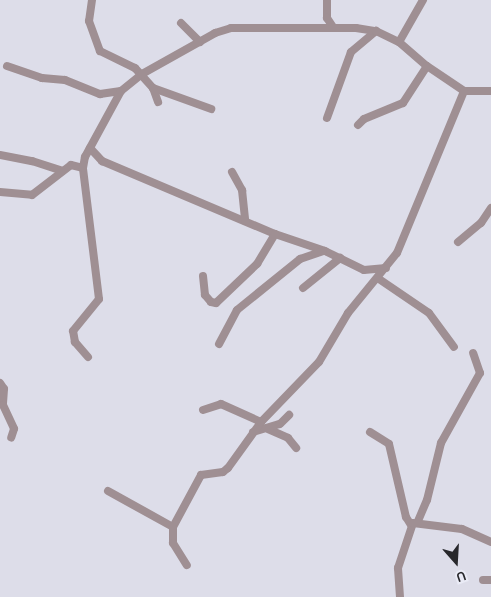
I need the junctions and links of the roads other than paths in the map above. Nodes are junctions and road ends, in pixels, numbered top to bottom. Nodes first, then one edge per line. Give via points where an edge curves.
1 (92, 0) edge
2 (327, 0) edge
3 (421, 2) edge
4 (181, 23) dead end
5 (333, 27) junction
6 (376, 31) junction
7 (200, 42) junction
8 (399, 42) junction
9 (7, 66) dead end
10 (426, 66) junction
11 (142, 74) junction
12 (153, 88) junction
13 (491, 90) edge
14 (121, 91) junction
15 (464, 91) junction
16 (158, 102) dead end
17 (211, 109) dead end
18 (327, 118) dead end
19 (358, 125) dead end
20 (90, 148) junction
21 (0, 155) edge
22 (83, 168) junction
23 (62, 171) junction
24 (232, 172) dead end
25 (0, 192) edge
26 (491, 208) edge
27 (245, 221) junction
28 (275, 234) junction
29 (458, 242) dead end
30 (325, 251) junction
31 (340, 258) junction
32 (386, 268) junction
33 (203, 276) dead end
34 (379, 279) junction
35 (303, 288) dead end
36 (219, 344) dead end
37 (454, 347) dead end
38 (473, 353) dead end
39 (88, 357) dead end
40 (0, 383) edge
41 (202, 410) dead end
42 (289, 415) dead end
43 (261, 422) junction
44 (268, 429) junction
45 (253, 432) junction
46 (370, 432) dead end
47 (11, 438) dead end
48 (296, 448) dead end
49 (108, 491) dead end
50 (414, 523) junction
51 (173, 527) junction
52 (491, 542) edge
53 (187, 565) dead end
54 (400, 597) edge

1 - 11 street via 89,21 98,48
2 - 5 street via 327,18
3 - 8 street
4 - 7 street
5 - 6 street
5 - 7 street via 231,28
6 - 8 street
6 - 18 street via 352,52
7 - 11 street
8 - 10 street
9 - 14 street via 42,78 65,80 100,94
10 - 15 street
10 - 19 street via 404,103 364,119
11 - 12 street
11 - 14 street
12 - 16 street
12 - 17 street
13 - 15 street
14 - 20 street
15 - 32 street via 416,201 400,248
20 - 22 street
20 - 27 street via 102,161
21 - 23 street
22 - 23 street via 74,164
22 - 39 street via 99,299 73,332 75,342
23 - 25 street via 32,195
24 - 27 street via 242,190
26 - 29 street via 481,223
27 - 28 street
28 - 30 street
28 - 33 street via 257,264 216,303 205,295
30 - 31 street
30 - 36 street via 300,259 239,309
31 - 32 street via 364,270
31 - 35 street
32 - 34 street
34 - 37 street via 429,313
34 - 43 street via 348,313 319,362
38 - 50 street via 480,373 441,443 431,486
40 - 47 street via 4,389 3,404 13,424
41 - 43 street via 221,404
42 - 44 street
43 - 45 street
44 - 45 street
44 - 48 street via 288,438
45 - 51 street via 225,470 201,475
46 - 50 street via 389,444 406,518
49 - 51 street
50 - 52 street via 462,529
50 - 54 street via 398,568
51 - 53 street via 173,543

